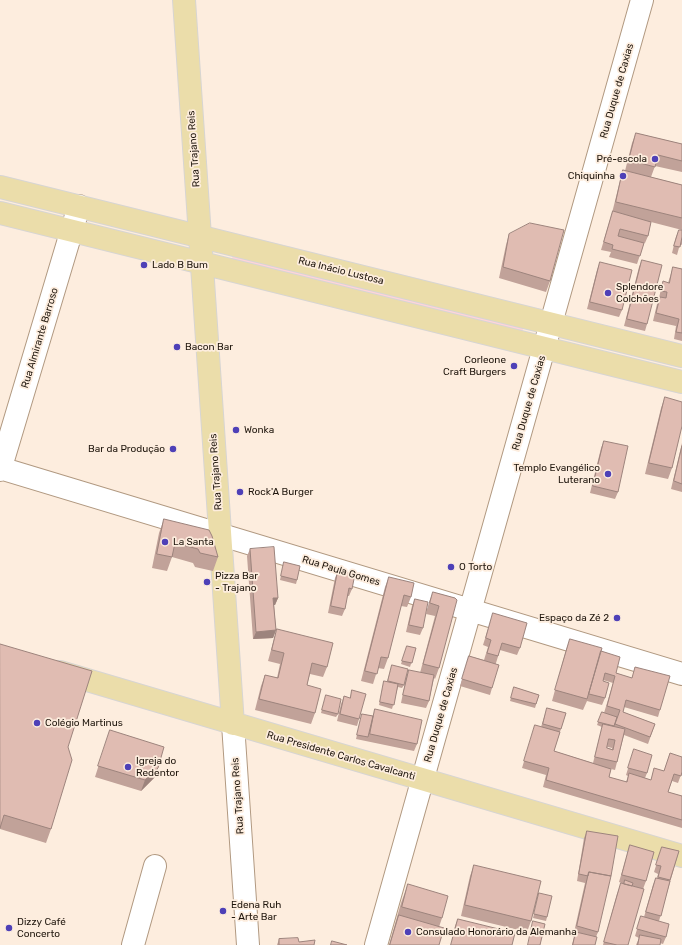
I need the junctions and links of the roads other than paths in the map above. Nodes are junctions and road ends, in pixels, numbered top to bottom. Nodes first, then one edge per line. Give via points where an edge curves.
1 (184, 0) edge
2 (642, 0) edge
3 (0, 187) edge
4 (79, 206) junction
5 (0, 213) edge
6 (72, 231) junction
7 (200, 236) junction
8 (202, 263) junction
9 (551, 324) junction
10 (544, 348) junction
11 (682, 356) edge
12 (682, 382) edge
13 (0, 469) edge
14 (220, 534) junction
15 (470, 610) junction
16 (38, 666) edge
17 (682, 674) edge
18 (233, 724) junction
19 (422, 780) junction
20 (682, 856) edge
21 (156, 866) dead end
22 (133, 945) edge
23 (248, 945) edge
24 (376, 945) edge

1 - 7 main road, Rua Trajano Reis
2 - 9 street, Rua Duque de Caxias
3 - 4 main road, Rua Inácio Lustosa
4 - 6 street, Rua Almirante Barroso
4 - 7 main road, Rua Inácio Lustosa
5 - 6 main road
6 - 8 main road
6 - 13 street, Rua Almirante Barroso
7 - 8 main road, Rua Trajano Reis
7 - 9 main road, Rua Inácio Lustosa
8 - 10 main road
8 - 14 main road, Rua Trajano Reis
9 - 10 street, Rua Duque de Caxias
9 - 11 main road, Rua Inácio Lustosa
10 - 12 main road
10 - 15 street, Rua Duque de Caxias
13 - 14 street, Rua Paula Gomes
14 - 15 street, Rua Paula Gomes
14 - 18 main road, Rua Trajano Reis
15 - 17 street, Rua Paula Gomes
15 - 19 street, Rua Duque de Caxias
16 - 18 main road, Rua Presidente Carlos Cavalcanti
18 - 19 main road, Rua Presidente Carlos Cavalcanti
18 - 23 street, Rua Trajano Reis
19 - 20 main road, Rua Presidente Carlos Cavalcanti
19 - 24 street, Rua Duque de Caxias
21 - 22 street

